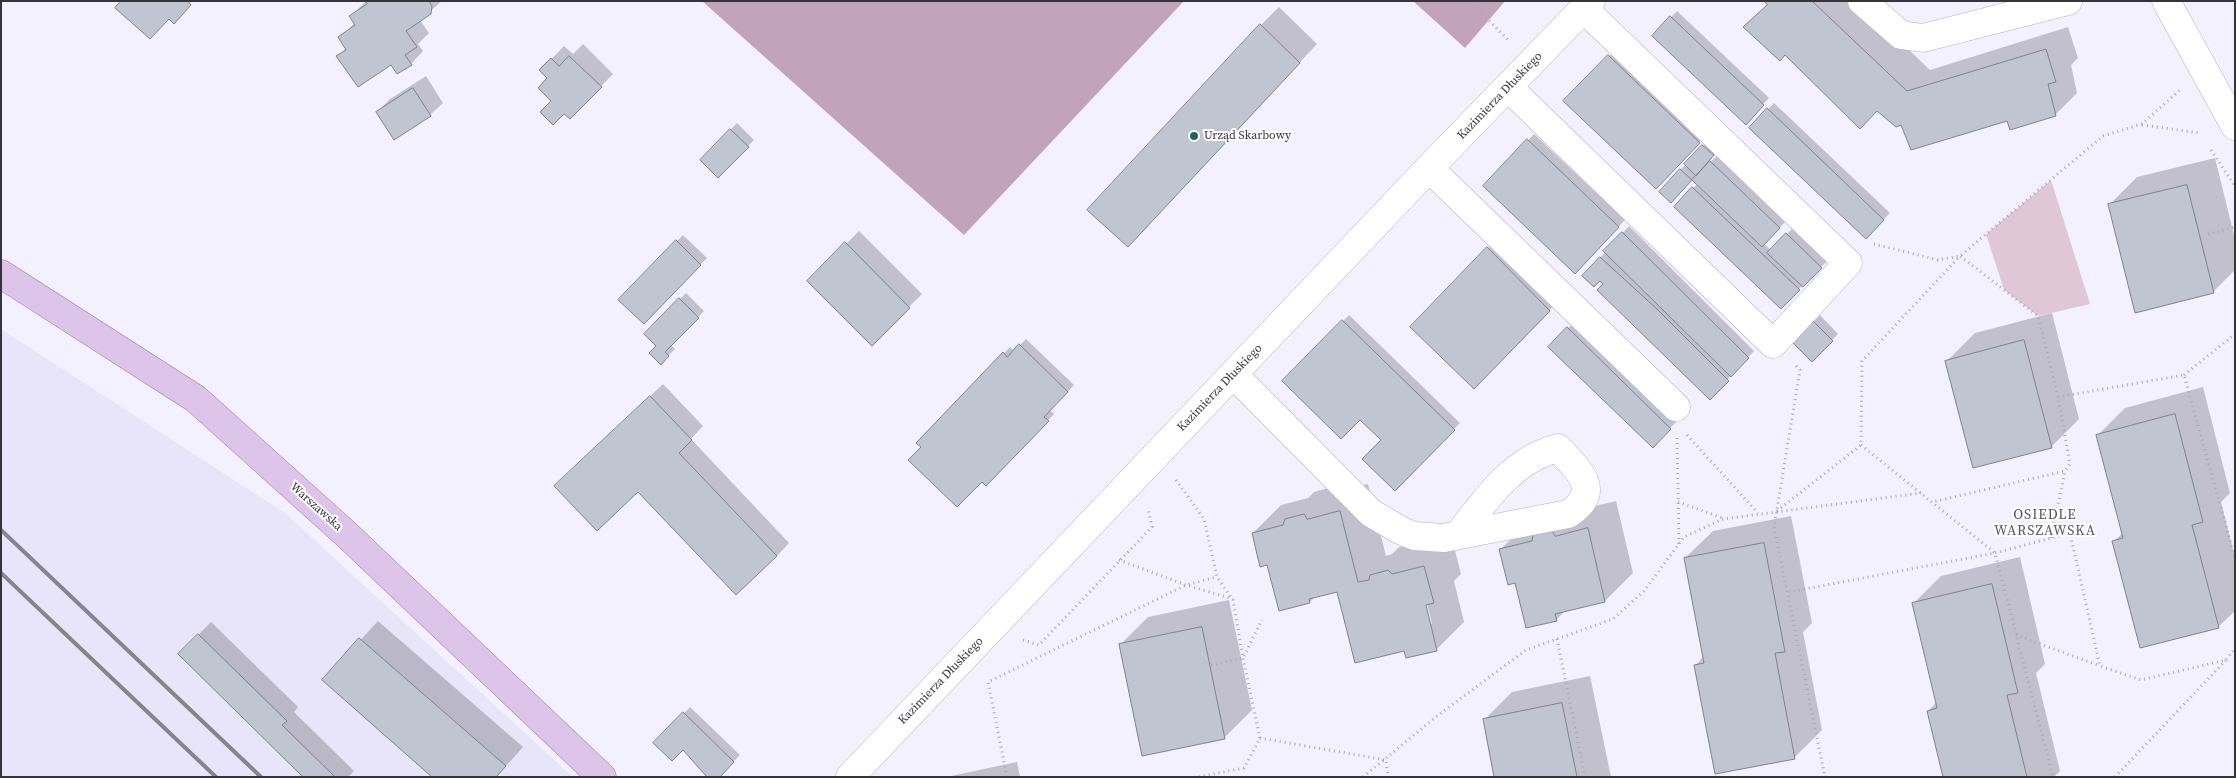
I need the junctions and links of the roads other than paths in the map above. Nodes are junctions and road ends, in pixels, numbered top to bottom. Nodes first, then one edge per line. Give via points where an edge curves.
1 (1862, 1) edge
2 (2068, 1) edge
3 (2166, 1) edge
4 (1588, 5) edge
5 (1508, 87) junction
6 (2235, 126) edge
7 (1429, 168) junction
8 (1, 274) edge
9 (1232, 374) junction
10 (1676, 415) road end
11 (1459, 534) dead end
12 (602, 777) edge
13 (850, 777) edge

1 - 2 street via 1901,35 1911,38 1923,38
3 - 6 street
4 - 5 street, Kazimierza Dłuskiego
4 - 5 street via 1848,263 1773,344
5 - 7 street, Kazimierza Dłuskiego
7 - 9 street, Kazimierza Dłuskiego
7 - 10 street
8 - 12 main road, Warszawska via 196,399 346,534
9 - 11 street via 1372,512 1414,536 1432,538
9 - 13 street, Kazimierza Dłuskiego

